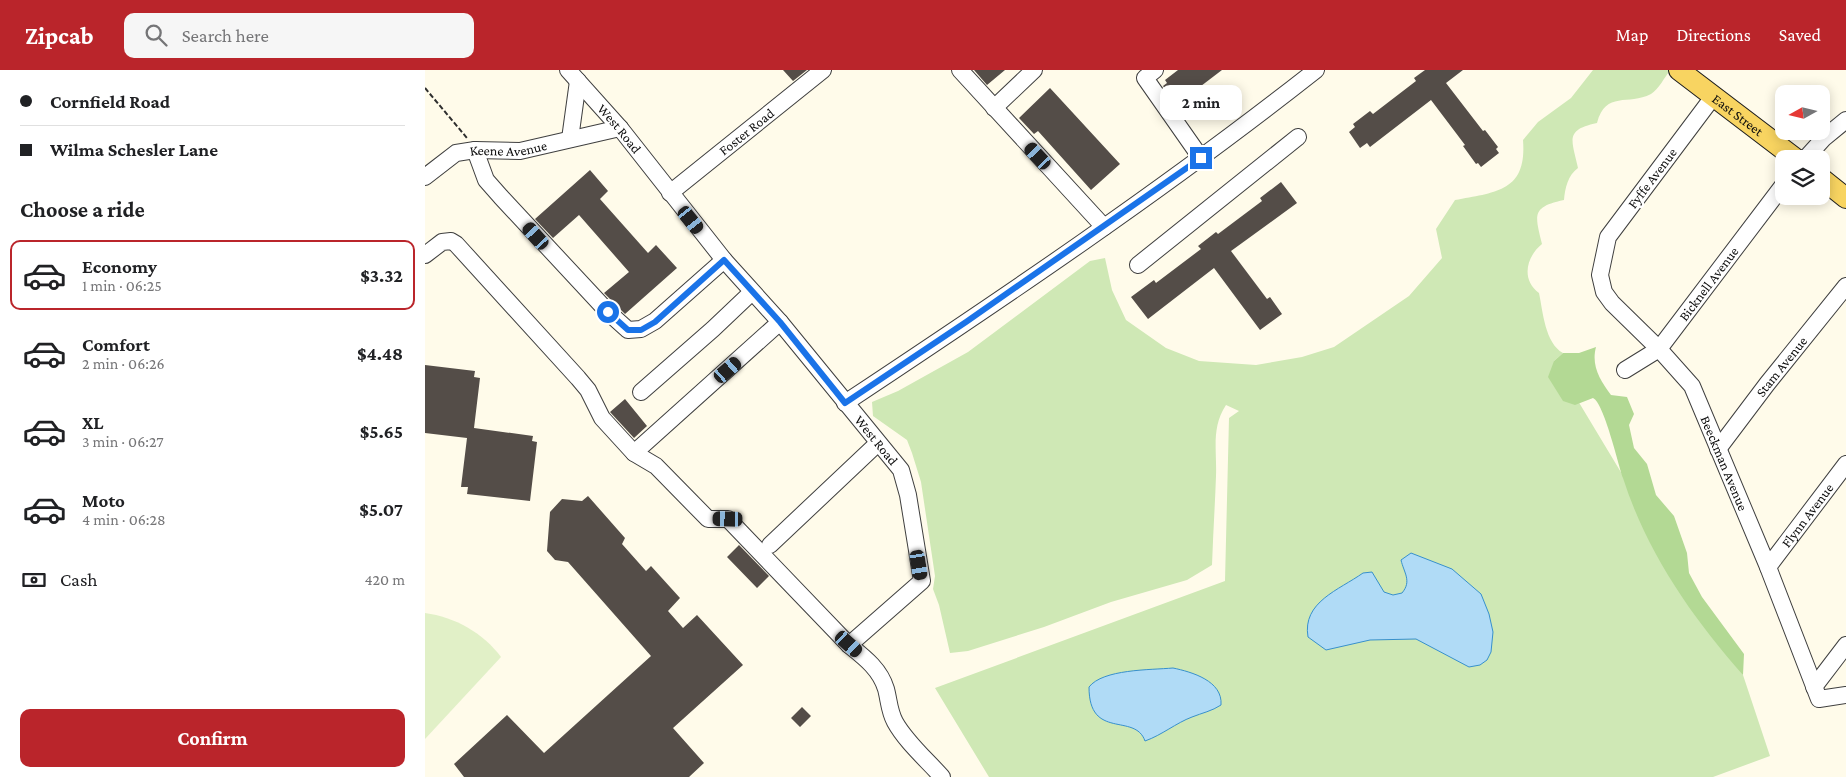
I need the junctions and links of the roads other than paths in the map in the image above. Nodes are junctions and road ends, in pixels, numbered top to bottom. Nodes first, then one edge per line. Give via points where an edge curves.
1 (823, 70) edge
2 (960, 70) edge
3 (1034, 70) edge
4 (1155, 70) edge
5 (1316, 70) edge
6 (1689, 73) edge
7 (573, 75) edge
8 (1713, 97) junction
9 (994, 108) junction
10 (1846, 120) edge
11 (620, 128) junction
12 (1298, 137) dead end
13 (570, 138) junction
14 (475, 150) junction
15 (1784, 150) edge
16 (1813, 150) edge
17 (1201, 158) junction
18 (425, 177) edge
19 (1830, 185) edge
20 (670, 193) junction
21 (1775, 196) edge
22 (1846, 198) edge
23 (1104, 227) junction
24 (425, 255) edge
25 (724, 260) junction
26 (1602, 264) joint
27 (1138, 265) dead end
28 (1846, 286) edge
29 (752, 292) junction
30 (780, 322) junction
31 (1659, 349) junction
32 (1625, 370) dead end
33 (641, 392) dead end
34 (845, 403) junction
35 (878, 443) junction
36 (1718, 449) junction
37 (633, 453) junction
38 (1846, 464) edge
39 (770, 544) dead end
40 (1768, 567) junction
41 (849, 644) junction
42 (1846, 645) edge
43 (1814, 687) junction
44 (1846, 695) edge
45 (943, 777) edge

1 - 20 street, Foster Road
2 - 9 street
3 - 9 street
4 - 17 street via 1145,78
5 - 17 street
6 - 8 main road, East Street
7 - 11 street, West Road
7 - 13 street
8 - 15 main road, East Street
8 - 26 street, Fyffe Avenue via 1608,237
9 - 23 street
10 - 16 street
11 - 13 street, Keene Avenue
11 - 20 street, West Road
12 - 27 street
13 - 14 street, Keene Avenue via 520,151
14 - 18 street, Keene Avenue via 456,153
14 - 25 street via 486,180 496,192 628,330 641,330 655,322
17 - 23 street
19 - 22 main road
20 - 25 street, West Road
21 - 31 street, Bicknell Avenue
23 - 34 street
24 - 37 street via 443,242 456,244 578,378 602,418
25 - 29 street, West Road
26 - 31 street, Beeckman Avenue via 1600,275 1604,292
28 - 36 street, Stam Avenue
29 - 30 street, West Road
29 - 33 street
30 - 34 street, West Road
30 - 37 street
31 - 32 street, Bicknell Avenue
31 - 36 street, Beeckman Avenue via 1692,386
34 - 35 street, West Road
35 - 39 street
35 - 41 street, West Road via 894,459 905,482 922,581
36 - 40 street, Beeckman Avenue
37 - 41 street via 656,466 708,518 728,519
38 - 40 street, Flynn Avenue
40 - 43 street, Beeckman Avenue
41 - 45 street via 880,676 889,709 905,736
42 - 43 street
43 - 44 street via 1819,699

